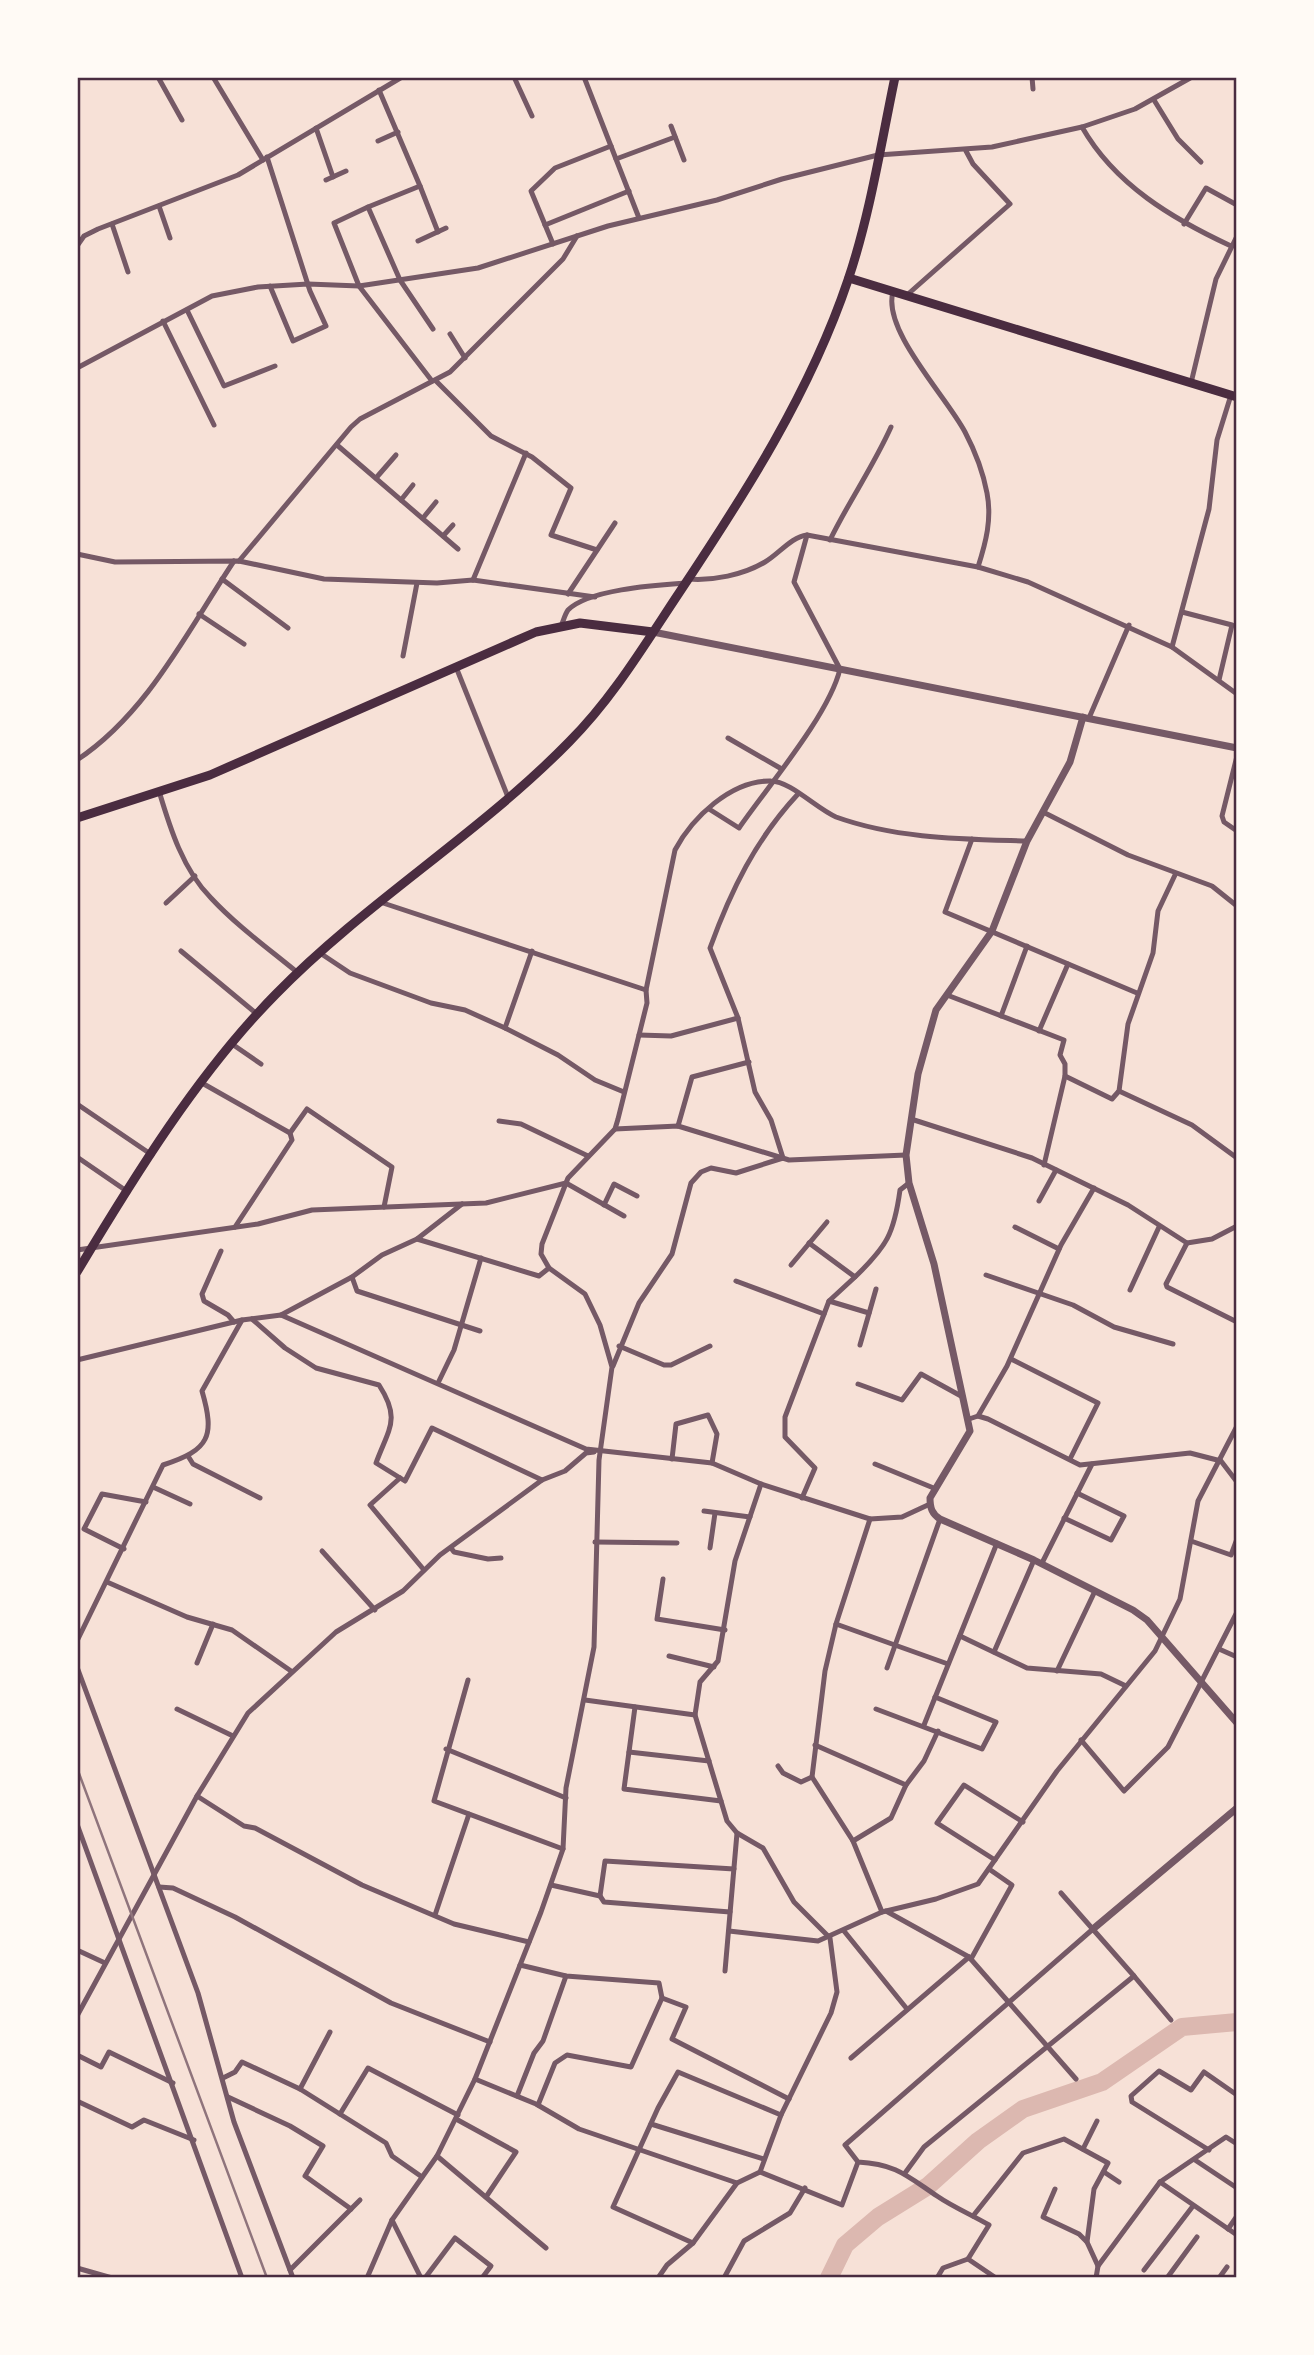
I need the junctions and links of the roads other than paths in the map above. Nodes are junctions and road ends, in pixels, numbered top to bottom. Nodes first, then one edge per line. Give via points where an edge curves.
1 (158, 77) edge
2 (213, 77) edge
3 (402, 77) edge
4 (514, 77) edge
5 (584, 77) edge
6 (895, 77) edge
7 (1032, 77) edge
8 (1192, 77) edge
9 (1033, 89) dead end
10 (379, 90) junction
11 (1154, 100) junction
12 (532, 116) dead end
13 (182, 120) dead end
14 (671, 126) dead end
15 (1082, 127) junction
16 (316, 128) junction
17 (398, 132) junction
18 (675, 137) junction
19 (378, 141) dead end
20 (611, 146) junction
21 (966, 151) junction
22 (878, 155) junction
23 (265, 158) junction
24 (616, 159) junction
25 (684, 160) dead end
26 (1201, 162) dead end
27 (346, 171) dead end
28 (333, 177) junction
29 (326, 180) dead end
30 (420, 186) junction
31 (629, 191) junction
32 (1237, 205) edge
33 (159, 206) junction
34 (368, 207) junction
35 (639, 218) junction
36 (112, 224) junction
37 (1184, 224) junction
38 (545, 225) junction
39 (446, 228) dead end
40 (438, 232) junction
41 (80, 234) edge
42 (577, 236) junction
43 (1237, 236) edge
44 (170, 239) dead end
45 (418, 241) dead end
46 (553, 244) junction
47 (77, 246) edge
48 (1231, 246) junction
49 (128, 272) dead end
50 (849, 278) junction
51 (400, 281) junction
52 (308, 284) junction
53 (270, 286) junction
54 (359, 286) junction
55 (893, 292) junction
56 (906, 296) junction
57 (187, 310) junction
58 (163, 321) junction
59 (433, 329) dead end
60 (450, 334) dead end
61 (465, 358) junction
62 (275, 366) dead end
63 (77, 368) edge
64 (434, 381) junction
65 (1191, 383) junction
66 (1234, 396) edge
67 (214, 425) dead end
68 (891, 427) dead end
69 (337, 445) junction
70 (526, 453) junction
71 (396, 454) dead end
72 (376, 478) junction
73 (413, 485) dead end
74 (401, 500) junction
75 (436, 502) dead end
76 (423, 518) junction
77 (615, 523) dead end
78 (453, 526) dead end
79 (807, 535) junction
80 (443, 536) junction
81 (830, 540) junction
82 (458, 549) dead end
83 (597, 550) junction
84 (77, 554) edge
85 (236, 561) junction
86 (978, 567) junction
87 (222, 579) junction
88 (473, 580) junction
89 (687, 581) junction
90 (417, 583) junction
91 (568, 594) junction
92 (595, 597) junction
93 (1182, 612) junction
94 (199, 614) junction
95 (1129, 625) junction
96 (561, 626) junction
97 (288, 628) dead end
98 (653, 632) junction
99 (244, 644) dead end
100 (1172, 646) junction
101 (403, 656) dead end
102 (456, 667) junction
103 (840, 669) junction
104 (1219, 680) junction
105 (1237, 694) edge
106 (1086, 717) junction
107 (728, 738) dead end
108 (1237, 748) edge
109 (1237, 757) edge
110 (77, 760) edge
111 (780, 768) junction
112 (1235, 778) edge
113 (772, 781) junction
114 (159, 791) junction
115 (798, 794) junction
116 (508, 797) junction
117 (709, 809) junction
118 (1043, 812) junction
119 (77, 818) edge
120 (1237, 831) edge
121 (972, 839) junction
122 (1027, 841) junction
123 (1175, 875) junction
124 (195, 876) junction
125 (379, 902) junction
126 (166, 903) dead end
127 (1237, 906) edge
128 (992, 931) junction
129 (1027, 946) junction
130 (181, 951) dead end
131 (532, 951) junction
132 (320, 953) junction
133 (1068, 964) junction
134 (298, 973) junction
135 (646, 990) junction
136 (1137, 993) junction
137 (947, 995) junction
138 (257, 1014) junction
139 (1001, 1016) junction
140 (738, 1018) junction
141 (505, 1028) junction
142 (1039, 1031) junction
143 (639, 1035) junction
144 (232, 1044) junction
145 (749, 1062) junction
146 (261, 1064) dead end
147 (1065, 1076) junction
148 (202, 1083) junction
149 (1119, 1091) junction
150 (624, 1092) junction
151 (77, 1104) edge
152 (911, 1119) junction
153 (499, 1121) dead end
154 (678, 1126) junction
155 (615, 1129) junction
156 (290, 1133) junction
157 (152, 1155) junction
158 (906, 1155) junction
159 (588, 1156) junction
160 (77, 1157) edge
161 (783, 1158) junction
162 (1237, 1158) edge
163 (1044, 1165) junction
164 (1056, 1170) junction
165 (566, 1183) junction
166 (909, 1183) junction
167 (1094, 1188) junction
168 (128, 1192) junction
169 (637, 1196) dead end
170 (1039, 1201) dead end
171 (462, 1204) junction
172 (604, 1205) junction
173 (384, 1207) junction
174 (624, 1216) dead end
175 (827, 1222) dead end
176 (1237, 1226) edge
177 (235, 1227) junction
178 (1015, 1227) dead end
179 (1159, 1227) junction
180 (417, 1239) junction
181 (809, 1243) junction
182 (1187, 1243) junction
183 (90, 1249) junction
184 (1059, 1249) junction
185 (77, 1250) edge
186 (221, 1251) dead end
187 (481, 1258) junction
188 (791, 1265) dead end
189 (549, 1268) junction
190 (77, 1272) edge
191 (986, 1275) dead end
192 (855, 1277) junction
193 (352, 1278) junction
194 (736, 1281) dead end
195 (876, 1289) dead end
196 (1130, 1290) dead end
197 (1038, 1295) junction
198 (830, 1301) junction
199 (869, 1313) junction
200 (824, 1314) junction
201 (281, 1315) junction
202 (242, 1320) junction
203 (252, 1320) junction
204 (234, 1322) junction
205 (1237, 1322) edge
206 (461, 1325) junction
207 (480, 1331) dead end
208 (1173, 1344) dead end
209 (860, 1345) dead end
210 (620, 1346) junction
211 (710, 1346) dead end
212 (1011, 1359) junction
213 (77, 1360) edge
214 (612, 1367) junction
215 (439, 1381) junction
216 (858, 1384) dead end
217 (961, 1396) junction
218 (978, 1416) junction
219 (969, 1419) junction
220 (1237, 1426) edge
221 (601, 1451) junction
222 (188, 1456) junction
223 (672, 1459) junction
224 (1070, 1460) junction
225 (1221, 1461) junction
226 (712, 1463) junction
227 (875, 1464) dead end
228 (1092, 1464) junction
229 (400, 1478) junction
230 (542, 1480) junction
231 (1237, 1482) edge
232 (761, 1484) junction
233 (153, 1487) junction
234 (936, 1489) junction
235 (251, 1493) junction
236 (1077, 1493) junction
237 (260, 1498) dead end
238 (802, 1498) junction
239 (248, 1501) dead end
240 (146, 1502) junction
241 (190, 1504) dead end
242 (930, 1504) junction
243 (704, 1511) dead end
244 (715, 1513) junction
245 (750, 1517) junction
246 (1064, 1518) junction
247 (870, 1519) junction
248 (940, 1519) junction
249 (1237, 1539) edge
250 (1191, 1541) junction
251 (595, 1542) junction
252 (997, 1542) junction
253 (677, 1543) dead end
254 (452, 1548) junction
255 (710, 1548) dead end
256 (124, 1549) junction
257 (322, 1551) dead end
258 (501, 1558) dead end
259 (1038, 1561) junction
260 (424, 1570) junction
261 (663, 1579) dead end
262 (107, 1583) junction
263 (652, 1585) dead end
264 (662, 1587) junction
265 (1095, 1591) junction
266 (375, 1610) junction
267 (1237, 1612) edge
268 (680, 1623) junction
269 (213, 1624) junction
270 (836, 1624) junction
271 (725, 1630) junction
272 (679, 1632) dead end
273 (960, 1636) junction
274 (1162, 1638) junction
275 (77, 1641) edge
276 (896, 1645) junction
277 (1219, 1649) junction
278 (994, 1652) junction
279 (669, 1656) dead end
280 (1237, 1657) edge
281 (197, 1663) dead end
282 (948, 1664) junction
283 (77, 1667) edge
284 (714, 1667) junction
285 (887, 1668) dead end
286 (291, 1671) junction
287 (1057, 1671) junction
288 (468, 1680) dead end
289 (1202, 1682) junction
290 (1126, 1686) junction
291 (935, 1697) junction
292 (585, 1700) junction
293 (635, 1707) junction
294 (177, 1709) dead end
295 (876, 1709) dead end
296 (695, 1715) junction
297 (1237, 1723) edge
298 (924, 1725) junction
299 (939, 1731) junction
300 (233, 1736) junction
301 (1081, 1740) junction
302 (815, 1745) junction
303 (446, 1749) junction
304 (629, 1752) junction
305 (709, 1761) junction
306 (778, 1766) dead end
307 (811, 1777) junction
308 (906, 1784) junction
309 (197, 1797) junction
310 (566, 1798) junction
311 (721, 1801) junction
312 (1237, 1808) edge
313 (469, 1814) junction
314 (1023, 1822) junction
315 (77, 1824) edge
316 (737, 1833) junction
317 (853, 1841) junction
318 (563, 1849) junction
319 (995, 1860) junction
320 (734, 1869) junction
321 (989, 1869) junction
322 (153, 1875) junction
323 (551, 1885) junction
324 (159, 1887) junction
325 (1061, 1893) dead end
326 (600, 1896) junction
327 (730, 1912) junction
328 (884, 1912) junction
329 (435, 1915) junction
330 (1093, 1929) junction
331 (729, 1931) junction
332 (844, 1931) junction
333 (119, 1937) junction
334 (830, 1938) junction
335 (529, 1942) junction
336 (77, 1950) edge
337 (970, 1958) junction
338 (105, 1963) junction
339 (520, 1965) junction
340 (725, 1971) dead end
341 (566, 1976) junction
342 (1134, 1976) junction
343 (662, 1998) junction
344 (1008, 2003) junction
345 (907, 2009) junction
346 (77, 2016) edge
347 (1171, 2020) dead end
348 (330, 2032) dead end
349 (490, 2042) junction
350 (1048, 2049) junction
351 (77, 2055) edge
352 (851, 2058) dead end
353 (223, 2078) junction
354 (475, 2079) junction
355 (1076, 2079) dead end
356 (173, 2083) junction
357 (300, 2089) junction
358 (1237, 2095) edge
359 (517, 2096) junction
360 (228, 2097) junction
361 (789, 2099) junction
362 (77, 2101) edge
363 (538, 2105) junction
364 (340, 2114) junction
365 (781, 2115) junction
366 (457, 2117) junction
367 (1097, 2121) dead end
368 (651, 2124) junction
369 (194, 2140) junction
370 (1237, 2144) edge
371 (1083, 2149) junction
372 (641, 2150) junction
373 (1209, 2150) junction
374 (437, 2156) junction
375 (764, 2159) junction
376 (1195, 2160) junction
377 (858, 2162) junction
378 (760, 2172) junction
379 (1104, 2172) junction
380 (905, 2173) junction
381 (422, 2177) junction
382 (1119, 2182) dead end
383 (1160, 2182) junction
384 (737, 2183) junction
385 (804, 2188) junction
386 (1237, 2188) edge
387 (1055, 2189) dead end
388 (486, 2197) junction
389 (360, 2200) dead end
390 (1193, 2206) junction
391 (351, 2209) junction
392 (973, 2216) junction
393 (1237, 2216) edge
394 (392, 2220) junction
395 (1228, 2229) junction
396 (1237, 2235) edge
397 (1196, 2237) dead end
398 (1087, 2242) junction
399 (694, 2243) junction
400 (546, 2248) dead end
401 (968, 2259) junction
402 (1098, 2266) junction
403 (1227, 2267) dead end
404 (77, 2268) edge
405 (290, 2270) junction
406 (1144, 2270) dead end
407 (112, 2278) edge
408 (242, 2278) edge
409 (293, 2278) edge
410 (367, 2278) edge
411 (423, 2278) edge
412 (482, 2278) edge
413 (658, 2278) edge
414 (724, 2278) edge
415 (937, 2278) edge
416 (996, 2278) edge
417 (1096, 2278) edge
418 (1167, 2278) edge
419 (1219, 2278) edge

1 - 13 street
2 - 23 street
3 - 10 street
4 - 12 street
5 - 20 street
6 - 22 main road
7 - 9 street
8 - 11 street
10 - 16 street
10 - 17 street
11 - 15 street
11 - 26 street via 1178,139
14 - 18 street
15 - 21 street
15 - 37 street via 1122,177
16 - 23 street
16 - 28 street
17 - 19 street
17 - 30 street
18 - 24 street
18 - 25 street
20 - 24 street
20 - 38 street via 555,168 531,191
21 - 22 street
21 - 56 street via 1010,204
22 - 35 street
22 - 50 main road
23 - 33 street via 238,175
23 - 52 street
24 - 31 street
27 - 28 street
28 - 29 street
30 - 34 street
30 - 40 street
31 - 35 street
31 - 38 street
32 - 37 street via 1206,188
33 - 36 street
33 - 44 street
34 - 51 street
34 - 54 street via 334,223
35 - 42 street
36 - 41 street
36 - 49 street
37 - 48 street
38 - 46 street
39 - 40 street
40 - 45 street
41 - 47 street
42 - 46 street
42 - 61 street via 563,259
43 - 48 street
46 - 51 street via 478,268
48 - 65 street via 1216,279
50 - 55 main road
50 - 89 main road via 783,427
51 - 54 street
51 - 59 street
52 - 53 street
52 - 53 street via 326,326 293,341
52 - 54 street
53 - 57 street via 212,296
54 - 64 street
55 - 56 main road
55 - 86 street via 891,314 908,350 964,431 981,471 989,531
56 - 65 main road
57 - 58 street
57 - 62 street via 224,386
58 - 63 street
58 - 67 street
60 - 61 street
61 - 64 street
64 - 69 street via 360,419
64 - 70 street via 491,436
65 - 66 main road
66 - 93 street via 1217,440 1209,509
68 - 81 street
69 - 72 street
69 - 85 street
70 - 83 street via 571,488 551,535
70 - 88 street
71 - 72 street
72 - 74 street
73 - 74 street
74 - 76 street
75 - 76 street
76 - 80 street
77 - 83 street
78 - 80 street
79 - 81 street
79 - 89 street via 743,573
79 - 103 street via 794,582
80 - 82 street
81 - 86 street
83 - 91 street
84 - 85 street via 115,562
85 - 87 street
85 - 90 street via 324,579
86 - 95 street via 1028,582
87 - 94 street
87 - 97 street
88 - 90 street
88 - 91 street
89 - 92 street
89 - 98 main road
90 - 101 street
91 - 92 street
92 - 96 street via 568,610
93 - 100 street
93 - 104 street via 1232,625
94 - 99 street
94 - 110 street via 136,708
95 - 100 street
95 - 106 street
96 - 98 main road via 601,625
96 - 102 main road via 536,632
98 - 103 street
98 - 116 main road via 591,718
100 - 104 street
102 - 114 main road via 253,757
102 - 116 street
103 - 106 street
103 - 111 street via 826,703
104 - 105 street
106 - 108 street
106 - 118 street via 1070,762
107 - 111 street
109 - 112 street
111 - 113 street
112 - 120 street via 1222,816
113 - 115 street
113 - 117 street via 748,785
113 - 117 street via 739,828
114 - 119 main road
114 - 124 street via 169,826
115 - 121 street via 834,816 871,827
115 - 140 street via 771,823 747,861 710,948
116 - 125 main road
117 - 135 street via 675,850
118 - 122 street
118 - 123 street
121 - 122 street
121 - 128 street via 946,912
122 - 128 street
123 - 127 street via 1212,886
123 - 136 street via 1158,911 1153,953
124 - 126 street
124 - 134 street via 210,898
125 - 131 street
125 - 132 main road
128 - 129 street
128 - 137 street
129 - 133 street
129 - 139 street
130 - 138 street
131 - 135 street
131 - 141 street
132 - 134 main road
132 - 141 street via 350,973 431,1003 465,1010
133 - 136 street
133 - 142 street
134 - 138 main road
135 - 143 street
136 - 149 street
137 - 139 street
137 - 152 street via 930,1026
138 - 144 main road
139 - 142 street
140 - 143 street via 671,1035
140 - 145 street
141 - 150 street
142 - 147 street via 1064,1040 1060,1055
143 - 150 street
144 - 146 street
144 - 148 main road
145 - 154 street via 692,1077
145 - 161 street via 755,1092
147 - 149 street via 1112,1099
147 - 163 street
148 - 156 street
148 - 157 main road
149 - 162 street via 1192,1125
150 - 155 street
151 - 157 street
152 - 158 street
152 - 163 street
153 - 159 street via 520,1124
154 - 155 street
154 - 161 street
155 - 159 street
156 - 173 street via 307,1109 392,1167
156 - 177 street via 292,1140
157 - 168 main road
158 - 161 street
158 - 166 street
159 - 165 street
160 - 168 street
161 - 210 street via 736,1173 711,1168 691,1183 672,1254 639,1303
163 - 164 street
164 - 167 street
164 - 170 street
165 - 171 street via 486,1203
165 - 172 street
165 - 189 street via 541,1244
166 - 192 street via 900,1191 888,1240
166 - 217 street via 934,1264
167 - 179 street
167 - 184 street
168 - 183 main road
169 - 172 street via 614,1184
171 - 173 street
171 - 180 street
172 - 174 street
173 - 177 street via 312,1210
175 - 181 street
176 - 182 street via 1212,1240
177 - 183 street
178 - 184 street
179 - 182 street
179 - 196 street
180 - 187 street
180 - 193 street via 382,1255
181 - 188 street
181 - 192 street
182 - 205 street via 1167,1287
183 - 185 street
183 - 190 main road
184 - 197 street
186 - 204 street via 202,1294 204,1301
187 - 189 street via 539,1276
187 - 206 street
189 - 214 street via 585,1294
191 - 197 street
192 - 198 street
193 - 201 street
193 - 206 street via 357,1290
194 - 200 street
195 - 199 street
197 - 208 street
197 - 212 street
198 - 199 street
198 - 200 street
199 - 209 street
200 - 238 street via 785,1417 785,1437 815,1468
201 - 203 street
201 - 215 street
202 - 203 street
202 - 204 street
202 - 222 street via 202,1391 211,1422 206,1440
203 - 229 street via 316,1368 379,1385 392,1408 392,1419 376,1463
204 - 213 street
206 - 207 street
206 - 215 street
210 - 211 street via 664,1365
210 - 214 street
212 - 218 street
212 - 224 street via 1098,1403
214 - 221 street
215 - 221 street
216 - 217 street via 902,1400 921,1374
217 - 219 street
218 - 219 street
218 - 224 street
219 - 234 street via 970,1431
220 - 225 street
221 - 223 street
221 - 230 street via 586,1453 565,1471
221 - 251 street
222 - 233 street via 163,1465
222 - 235 street via 193,1464
223 - 226 street
223 - 226 street via 676,1424 708,1415 717,1434
224 - 228 street
225 - 228 street via 1190,1453
225 - 231 street
225 - 250 street via 1198,1501
226 - 232 street
227 - 234 street
228 - 236 street
229 - 230 street via 405,1481 432,1428
229 - 260 street via 370,1505
230 - 254 street
232 - 238 street
232 - 245 street
233 - 240 street
233 - 241 street
234 - 242 street
235 - 237 street
235 - 239 street
236 - 246 street
236 - 246 street via 1124,1516 1111,1540
238 - 247 street
240 - 256 street
240 - 256 street via 102,1494 84,1529
242 - 247 street via 902,1517
242 - 248 street
243 - 244 street
244 - 245 street
244 - 255 street
245 - 271 street via 736,1562
246 - 259 street
247 - 270 street
248 - 252 street
248 - 276 street
249 - 250 street via 1231,1555
250 - 274 street via 1180,1598
251 - 253 street
251 - 292 street via 594,1647
252 - 259 street
252 - 273 street
254 - 258 street via 488,1559
254 - 260 street
256 - 262 street
257 - 266 street
259 - 265 street
259 - 278 street
260 - 266 street
261 - 264 street
262 - 269 street
262 - 275 street
263 - 264 street
264 - 268 street via 657,1619
265 - 274 street via 1133,1610
265 - 287 street
266 - 286 street via 336,1632
267 - 277 street
268 - 271 street
268 - 272 street
269 - 281 street
269 - 286 street via 232,1630
270 - 276 street
270 - 302 street
271 - 284 street
273 - 278 street
273 - 282 street
274 - 289 street
274 - 290 street
276 - 282 street
276 - 285 street
277 - 280 street
277 - 289 street
278 - 287 street via 1027,1668
279 - 284 street
282 - 291 street
283 - 322 street
284 - 296 street via 700,1682
286 - 300 street via 248,1713
287 - 290 street via 1101,1674
288 - 303 street
289 - 297 street
289 - 301 street via 1168,1747 1124,1791
290 - 301 street
291 - 298 street
291 - 299 street via 996,1722 982,1749
292 - 293 street
292 - 310 street
293 - 296 street
293 - 304 street
294 - 300 street
295 - 298 street
296 - 305 street
298 - 299 street
299 - 308 street
300 - 309 street
301 - 314 street
302 - 307 street
302 - 308 street
303 - 310 street
303 - 313 street via 434,1801
304 - 305 street
304 - 311 street via 624,1789
305 - 311 street
306 - 307 street via 801,1782
307 - 317 street
308 - 317 street via 891,1818
309 - 322 street
309 - 329 street via 362,1885
310 - 318 street
311 - 316 street via 727,1821
312 - 330 street
313 - 318 street
313 - 329 street
314 - 319 street
314 - 319 street via 964,1785 937,1823
315 - 333 street
316 - 320 street
316 - 334 street via 763,1848 794,1902
317 - 328 street
318 - 323 street
319 - 321 street
320 - 326 street via 605,1861
320 - 327 street
321 - 328 street via 978,1884
321 - 337 street via 1012,1885
322 - 324 street
322 - 333 street
323 - 326 street
323 - 335 street
324 - 349 street via 173,1888 235,1917 391,2003
324 - 353 street via 204,2010
325 - 330 street
326 - 327 street via 604,1902
327 - 331 street
328 - 332 street
328 - 337 street
329 - 335 street
330 - 342 street
330 - 344 street
331 - 334 street via 818,1941
331 - 340 street
332 - 334 street
332 - 345 street
333 - 338 street
333 - 356 street
334 - 361 street via 837,1992
335 - 339 street
336 - 338 street
337 - 344 street
337 - 345 street
338 - 346 street
339 - 341 street
339 - 349 street
341 - 343 street via 659,1983
341 - 359 street
342 - 347 street
342 - 350 street
343 - 361 street via 686,2007 672,2039
343 - 363 street via 631,2067 567,2055 555,2063
344 - 350 street
344 - 377 street via 845,2145
345 - 352 street
348 - 357 street
349 - 354 street
350 - 355 street
350 - 380 street via 924,2147
351 - 356 street via 101,2067 109,2052
353 - 357 street via 242,2062
353 - 360 street
354 - 359 street
354 - 366 street
356 - 369 street
357 - 364 street
358 - 373 street via 1204,2072 1191,2090 1159,2071 1131,2096 1132,2102
359 - 363 street
360 - 391 street via 323,2146 305,2176
360 - 405 street
361 - 365 street
362 - 369 street via 132,2126 144,2120
363 - 372 street via 579,2129
364 - 366 street via 368,2068
364 - 381 street via 386,2143 392,2156
365 - 368 street via 678,2072
365 - 375 street
366 - 374 street
366 - 388 street via 516,2152
367 - 371 street
368 - 372 street
368 - 375 street
369 - 408 street
370 - 373 street via 1226,2137
371 - 379 street via 1108,2163
371 - 392 street via 1064,2139 1023,2153
372 - 384 street
372 - 399 street via 613,2207
373 - 376 street
374 - 381 street
374 - 388 street
375 - 378 street
376 - 383 street
376 - 386 street
377 - 380 street via 884,2164
377 - 385 street via 842,2205
378 - 384 street
378 - 385 street
379 - 382 street
379 - 398 street via 1094,2189
380 - 392 street
381 - 394 street
383 - 390 street
383 - 402 street
384 - 399 street
385 - 414 street via 790,2213 744,2241
387 - 398 street via 1043,2217
388 - 400 street
389 - 391 street
390 - 395 street
390 - 406 street
391 - 405 street
392 - 401 street via 989,2225
393 - 395 street
394 - 410 street
394 - 411 street
395 - 396 street
397 - 418 street
398 - 402 street
399 - 413 street
401 - 415 street via 943,2268
401 - 416 street
402 - 417 street
403 - 419 street
404 - 407 street
405 - 409 street
411 - 412 street via 456,2238 491,2266

